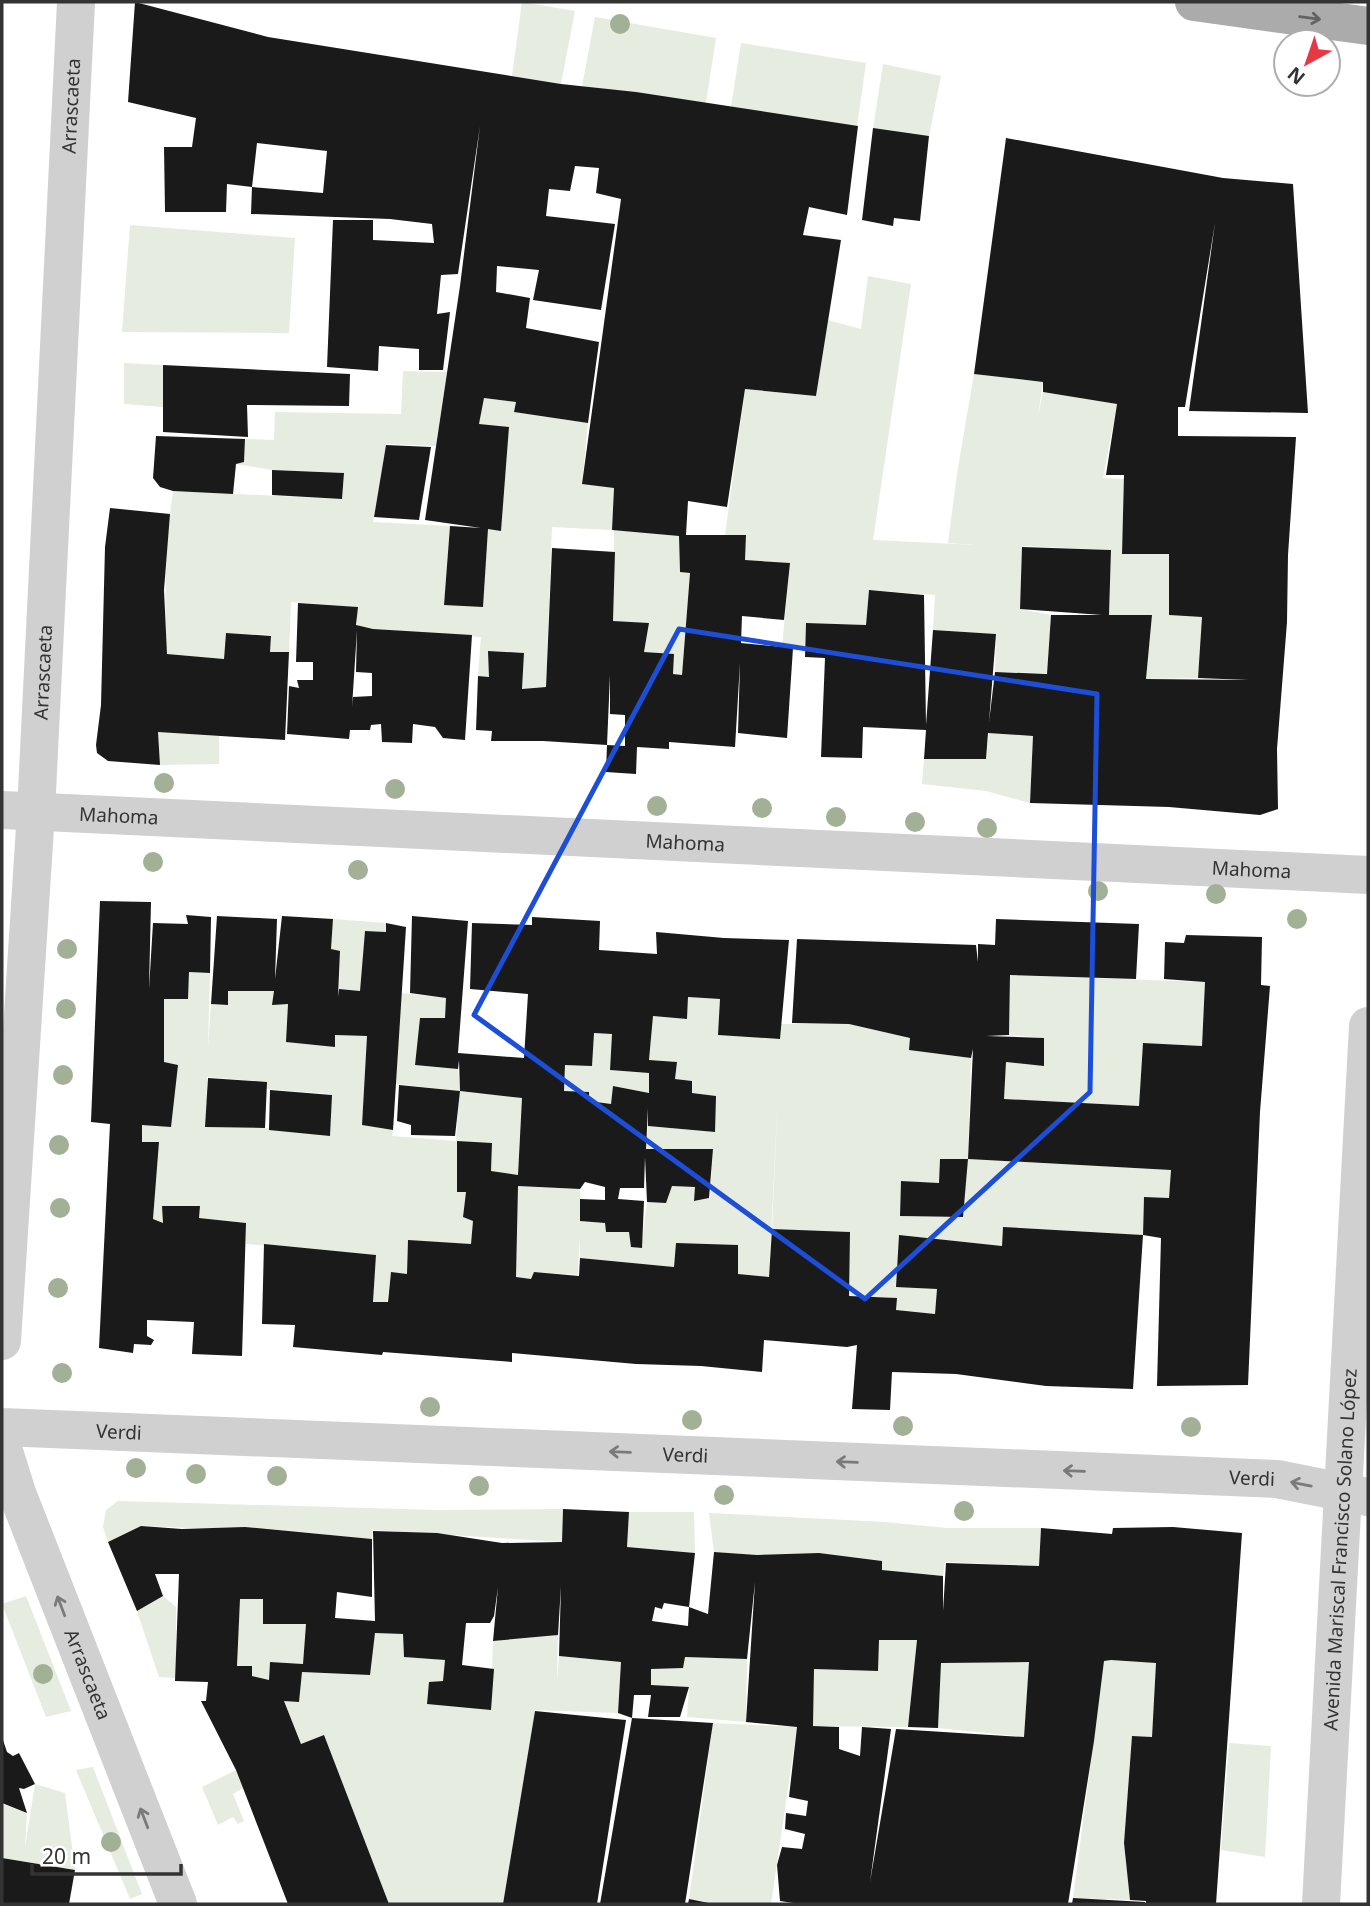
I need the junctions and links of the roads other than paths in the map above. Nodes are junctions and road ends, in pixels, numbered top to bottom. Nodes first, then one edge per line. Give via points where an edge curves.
1 (76, 2) edge
2 (1194, 2) edge
3 (1368, 26) edge
4 (19, 811) edge
5 (1368, 875) edge
6 (1368, 1026) edge
7 (2, 1341) edge
8 (2, 1427) edge
9 (2, 1445) edge
10 (1356, 1495) edge
11 (178, 1904) edge
12 (1321, 1904) edge

1 - 4 street, Arrascaeta
2 -> 3 main road
4 - 5 street, Mahoma
4 - 7 street, Arrascaeta
6 - 10 street, Avenida Mariscal Francisco Solano López
10 -> 8 street, Verdi via 1263,1479
11 -> 9 street, Arrascaeta
10 - 12 street, Avenida Mariscal Francisco Solano López

